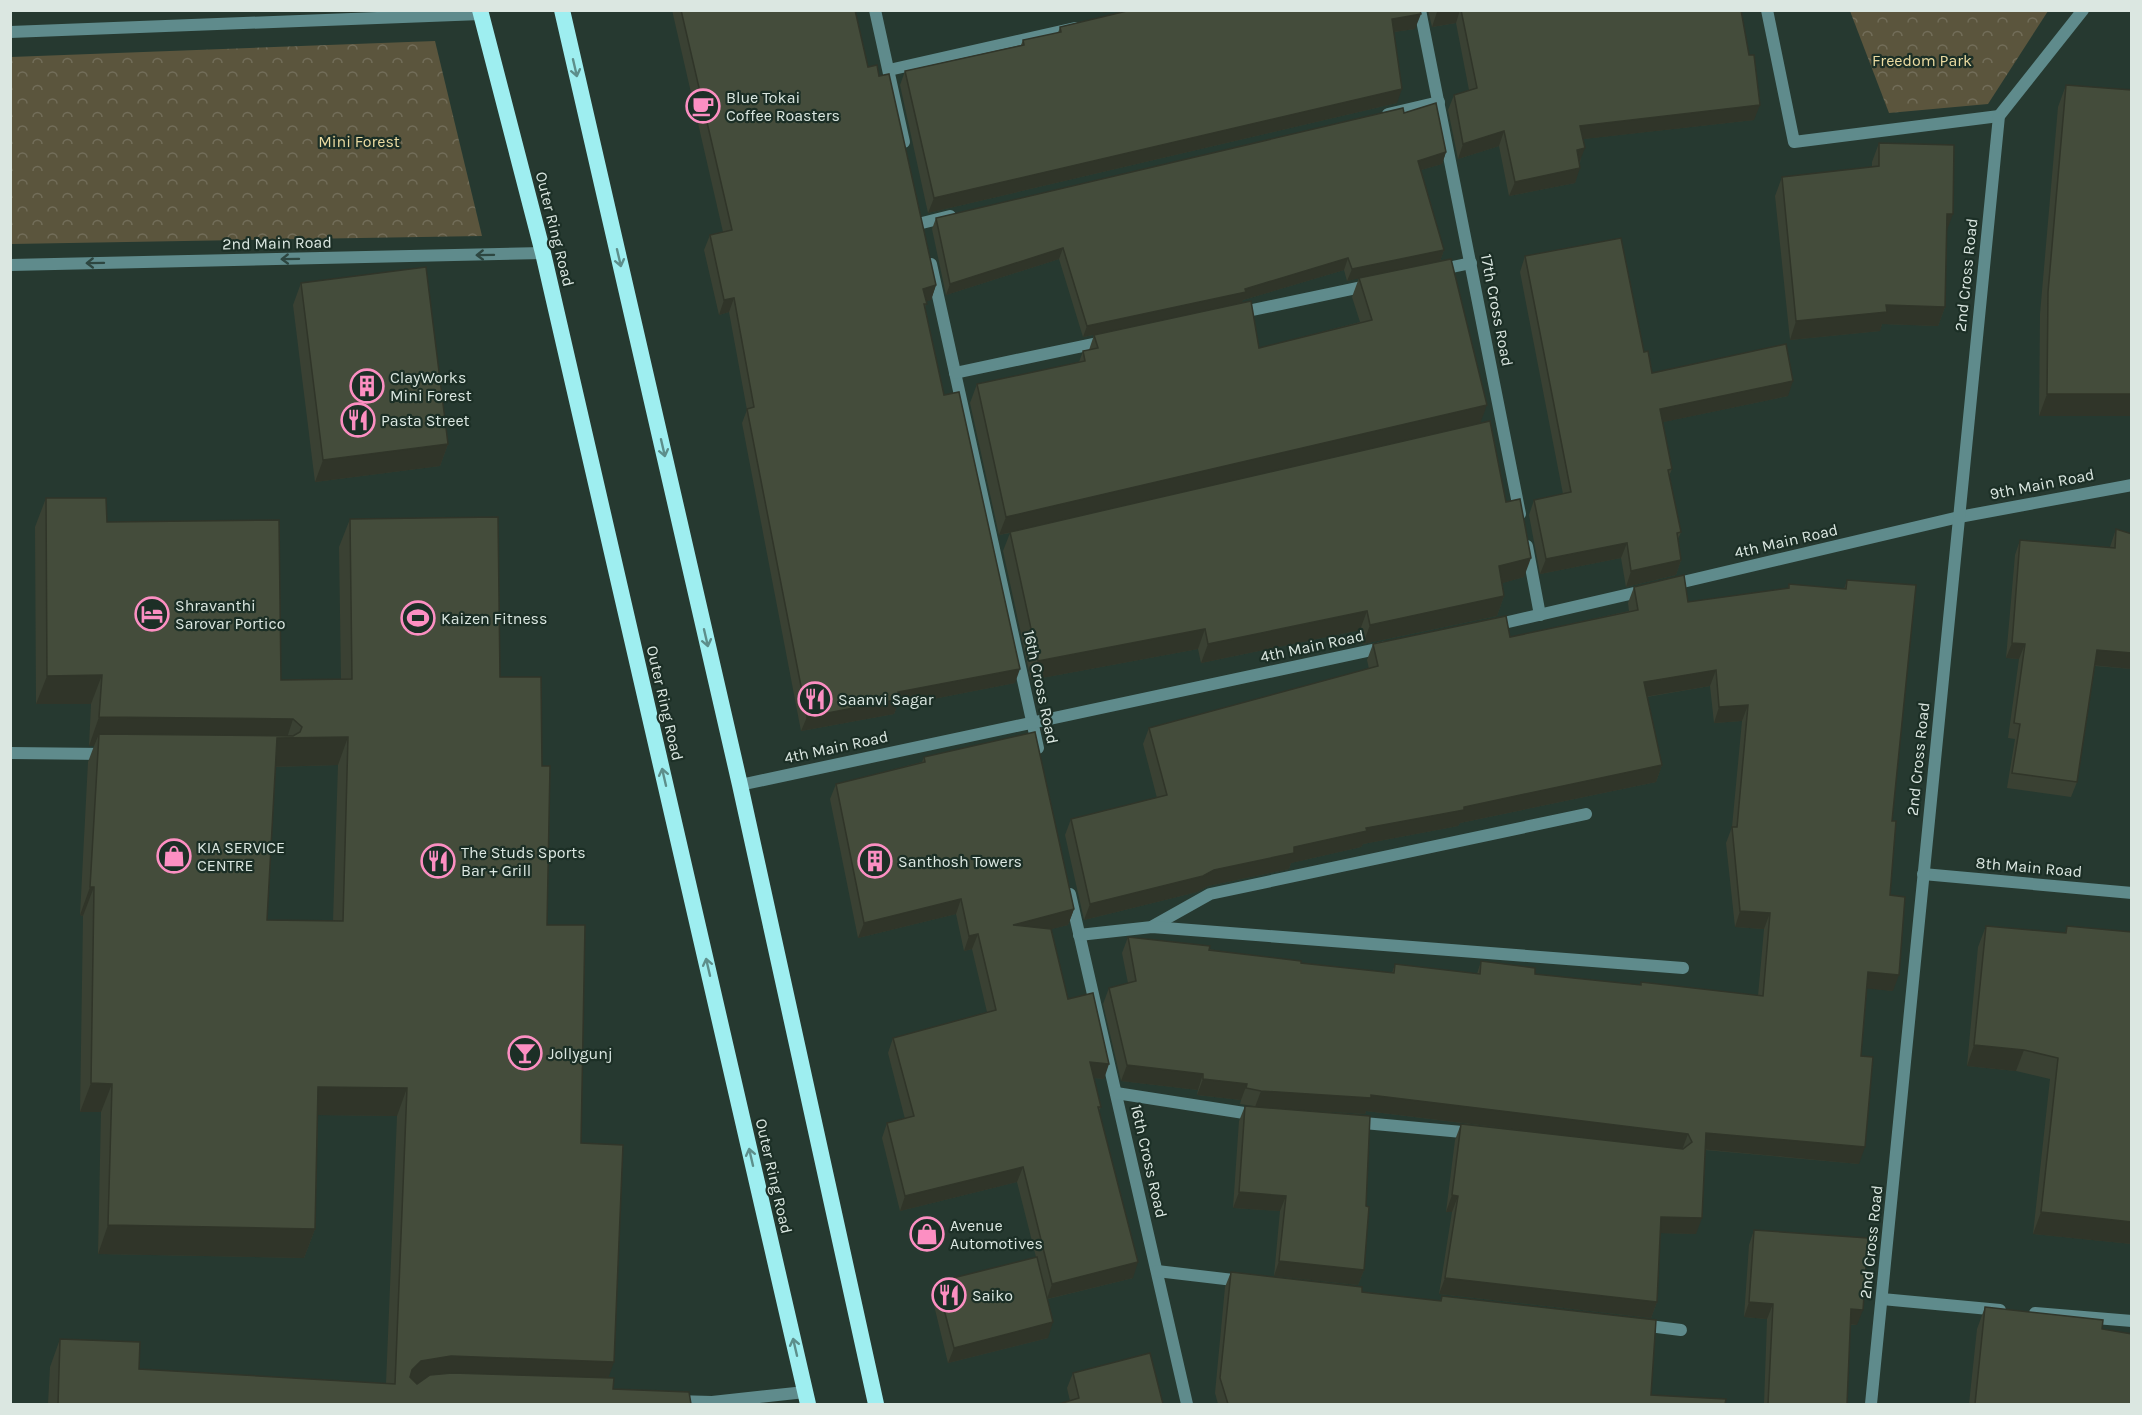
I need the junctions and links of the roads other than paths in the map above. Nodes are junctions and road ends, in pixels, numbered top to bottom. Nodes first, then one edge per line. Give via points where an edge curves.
1 (562, 10) edge
2 (875, 10) edge
3 (1420, 10) edge
4 (1767, 10) edge
5 (2084, 10) edge
6 (481, 12) edge
7 (1085, 26) edge
8 (10, 32) edge
9 (888, 70) junction
10 (1439, 102) junction
11 (1999, 116) junction
12 (1370, 118) edge
13 (908, 157) edge
14 (968, 212) edge
15 (543, 253) junction
16 (1471, 263) junction
17 (10, 265) edge
18 (1424, 273) edge
19 (1389, 281) edge
20 (1225, 316) edge
21 (1119, 338) edge
22 (956, 373) junction
23 (2132, 485) edge
24 (1959, 517) junction
25 (1540, 615) junction
26 (1483, 627) edge
27 (1402, 644) edge
28 (1032, 721) junction
29 (10, 753) edge
30 (117, 754) edge
31 (1042, 766) edge
32 (740, 785) junction
33 (1586, 814) dead end
34 (1923, 874) junction
35 (1066, 878) edge
36 (2132, 893) edge
37 (1152, 927) junction
38 (1079, 935) junction
39 (1683, 968) dead end
40 (1116, 1093) junction
41 (1266, 1115) edge
42 (1337, 1120) edge
43 (1491, 1135) edge
44 (1157, 1271) junction
45 (1252, 1282) edge
46 (1882, 1299) junction
47 (2132, 1321) edge
48 (1633, 1324) edge
49 (1681, 1330) dead end
50 (807, 1398) edge
51 (665, 1401) edge
52 (713, 1403) edge
53 (876, 1404) edge
54 (1186, 1404) edge
55 (1871, 1404) edge

1 -> 32 highway
2 - 9 street
3 - 10 street, 17th Cross Road
4 - 11 street via 1794,142
5 - 11 street
6 - 8 street
6 - 15 highway, Outer Ring Road
7 - 9 street
9 - 13 street
10 - 12 street
10 - 16 street, 17th Cross Road
11 - 24 street, 2nd Cross Road
14 - 22 street, 16th Cross Road via 923,229
15 -> 17 street, 2nd Main Road
50 -> 15 highway, Outer Ring Road
16 - 18 street
16 - 25 street, 17th Cross Road via 1498,429
19 - 20 street
21 - 22 street
22 - 28 street, 16th Cross Road via 999,543
23 - 24 street, 9th Main Road
24 - 25 street, 4th Main Road
24 - 34 street, 2nd Cross Road
25 - 26 street, 4th Main Road
27 - 28 street, 4th Main Road
28 - 31 street, 16th Cross Road
28 - 32 street, 4th Main Road
29 - 30 street
32 - 53 highway
33 - 37 street via 1210,894
34 - 36 street, 8th Main Road
34 - 46 street, 2nd Cross Road
35 - 38 street, 16th Cross Road
37 - 38 street
37 - 39 street
38 - 40 street, 16th Cross Road
40 - 41 street
40 - 44 street, 16th Cross Road
42 - 43 street
44 - 45 street
44 - 54 street, 16th Cross Road
46 - 47 street
46 - 55 street, 2nd Cross Road
48 - 49 street
50 - 52 street
51 - 52 street

